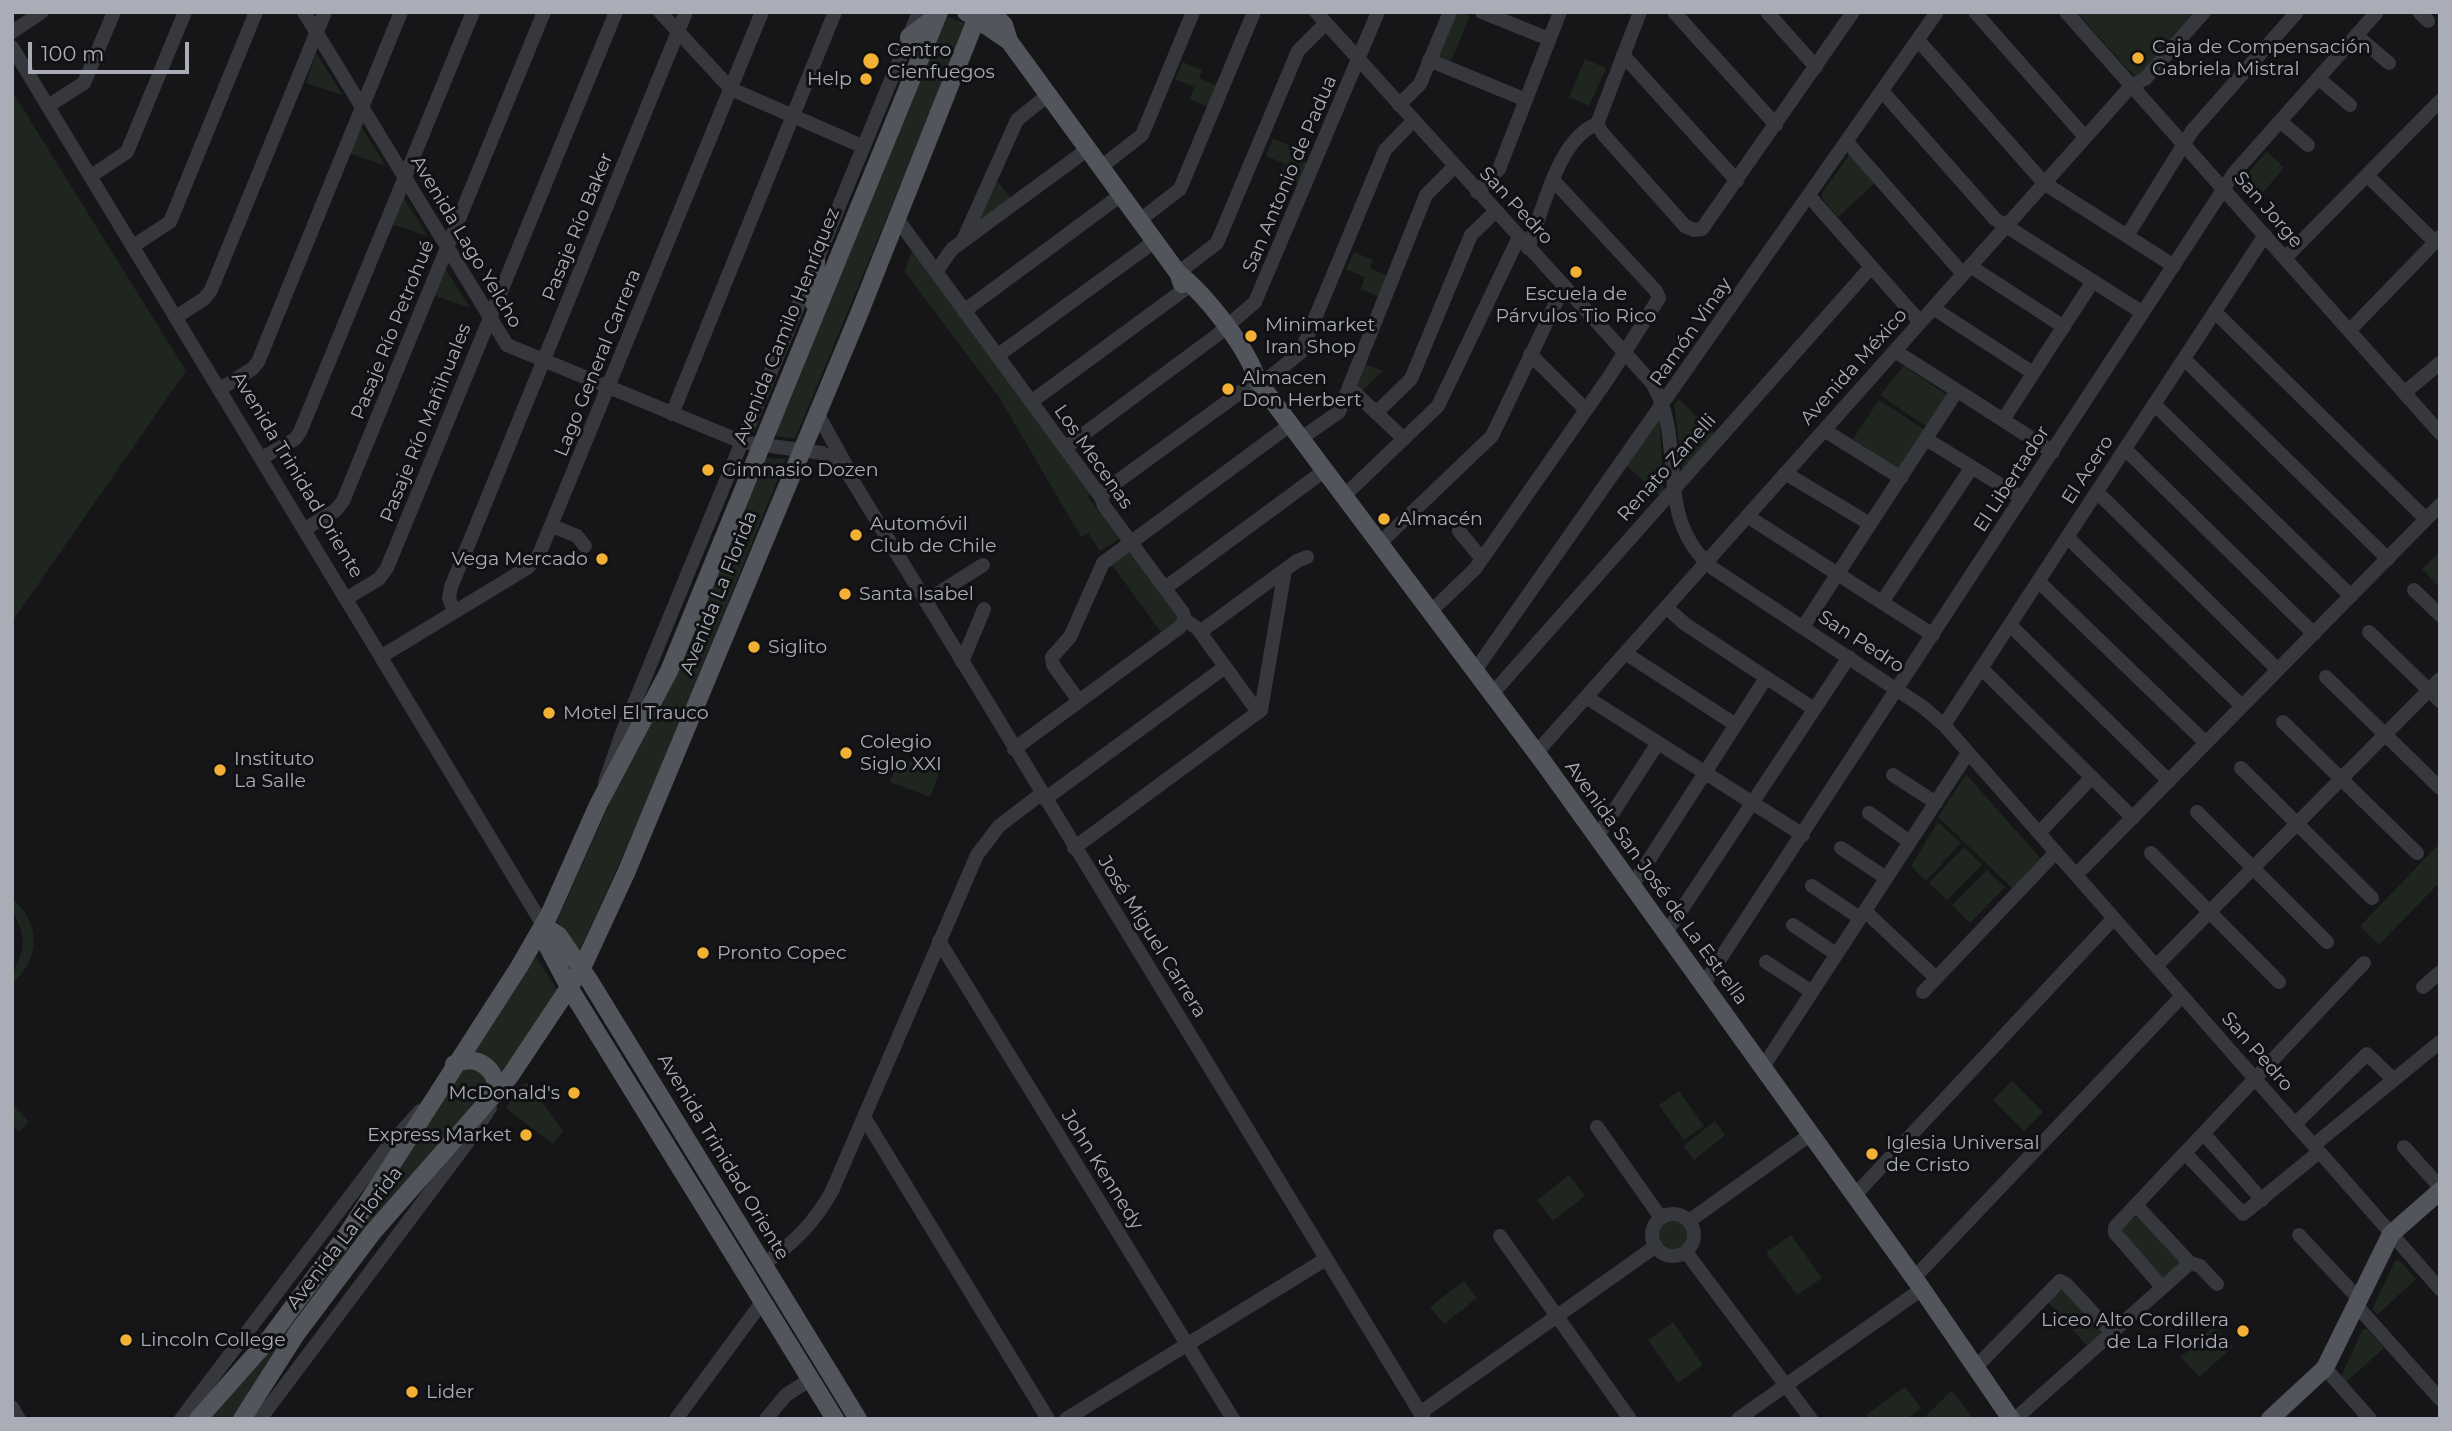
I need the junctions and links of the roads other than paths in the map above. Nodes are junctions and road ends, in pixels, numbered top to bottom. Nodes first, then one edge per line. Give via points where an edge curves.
1 (42, 12) edge
2 (114, 12) edge
3 (185, 12) edge
4 (256, 12) edge
5 (304, 12) edge
6 (325, 12) edge
7 (401, 12) edge
8 (473, 12) edge
9 (544, 12) edge
10 (616, 12) edge
11 (660, 12) edge
12 (686, 12) edge
13 (762, 12) edge
14 (835, 12) edge
15 (919, 12) edge
16 (1193, 12) edge
17 (1254, 12) edge
18 (1378, 12) edge
19 (1450, 12) edge
20 (1482, 12) edge
21 (1560, 12) edge
22 (1640, 12) edge
23 (1674, 12) edge
24 (1853, 12) edge
25 (1937, 12) edge
26 (1975, 12) edge
27 (2066, 12) edge
28 (2204, 12) edge
29 (2297, 12) edge
30 (2377, 12) edge
31 (1769, 13) edge
32 (938, 14) edge
33 (978, 14) edge
34 (1321, 18) edge
35 (12, 32) edge
36 (678, 33) junction
37 (317, 34) junction
38 (2356, 35) junction
39 (909, 37) junction
40 (1549, 39) junction
41 (1918, 40) junction
42 (12, 47) edge
43 (1623, 55) junction
44 (1358, 59) junction
45 (1429, 60) junction
46 (2389, 63) dead end
47 (1816, 67) junction
48 (2318, 78) junction
49 (2132, 85) junction
50 (731, 89) junction
51 (1882, 91) junction
52 (1048, 95) junction
53 (1526, 100) junction
54 (2440, 101) edge
55 (1399, 105) junction
56 (2350, 105) dead end
57 (48, 106) junction
58 (362, 108) junction
59 (792, 116) junction
60 (1413, 121) junction
61 (2280, 121) junction
62 (1597, 124) junction
63 (1776, 125) junction
64 (2085, 137) junction
65 (1847, 142) junction
66 (2184, 144) junction
67 (2308, 145) dead end
68 (864, 147) junction
69 (1088, 149) junction
70 (1101, 167) junction
71 (1454, 167) junction
72 (2367, 175) junction
73 (91, 176) junction
74 (405, 179) junction
75 (1554, 181) junction
76 (1737, 181) junction
77 (2044, 183) junction
78 (2223, 189) junction
79 (1478, 192) junction
80 (1121, 195) junction
81 (1809, 196) junction
82 (1495, 212) junction
83 (898, 220) junction
84 (1140, 220) junction
85 (2007, 224) junction
86 (2265, 235) junction
87 (2127, 236) junction
88 (964, 240) junction
89 (2437, 240) edge
90 (1155, 241) junction
91 (1524, 242) junction
92 (133, 246) junction
93 (447, 248) junction
94 (2285, 258) junction
95 (816, 261) junction
96 (2174, 266) junction
97 (1871, 267) junction
98 (1967, 270) junction
99 (936, 272) junction
100 (1181, 281) junction
101 (2094, 281) junction
102 (1564, 286) junction
103 (1933, 308) junction
104 (964, 311) junction
105 (2215, 312) junction
106 (2143, 313) junction
107 (176, 317) junction
108 (814, 317) junction
109 (490, 319) junction
110 (1920, 322) junction
111 (2064, 327) junction
112 (2349, 331) junction
113 (1221, 332) junction
114 (1895, 351) junction
115 (1625, 352) junction
116 (1530, 354) junction
117 (998, 356) junction
118 (2184, 359) junction
119 (544, 361) junction
120 (2440, 363) edge
121 (2033, 373) junction
122 (1258, 383) junction
123 (1349, 387) junction
124 (608, 388) junction
125 (220, 389) junction
126 (1957, 391) junction
127 (2404, 393) junction
128 (1031, 402) junction
129 (2154, 404) junction
130 (1664, 405) junction
131 (1586, 410) junction
132 (816, 411) junction
133 (1376, 413) junction
134 (672, 414) junction
135 (2003, 420) junction
136 (1824, 430) junction
137 (1295, 432) junction
138 (2440, 433) edge
139 (1404, 439) junction
140 (1926, 439) junction
141 (743, 442) junction
142 (761, 444) junction
143 (801, 448) junction
144 (1065, 448) junction
145 (2125, 449) junction
146 (2053, 452) junction
147 (262, 458) junction
148 (1972, 467) junction
149 (1324, 471) junction
150 (1786, 473) junction
151 (849, 475) junction
152 (1900, 478) junction
153 (1674, 490) junction
154 (2097, 492) junction
155 (1101, 497) junction
156 (1343, 497) junction
157 (2022, 498) junction
158 (2440, 505) edge
159 (1747, 516) junction
160 (2427, 519) junction
161 (1870, 524) junction
162 (552, 526) junction
163 (305, 529) junction
164 (1458, 531) dead end
165 (2067, 537) junction
166 (1131, 543) junction
167 (1378, 544) junction
168 (585, 546) dead end
169 (1307, 557) dead end
170 (1482, 559) junction
171 (2388, 559) junction
172 (1706, 562) junction
173 (983, 565) dead end
174 (1284, 570) junction
175 (1838, 574) junction
176 (2038, 581) junction
177 (1165, 588) junction
178 (2414, 590) dead end
179 (2351, 596) junction
180 (347, 598) junction
181 (926, 601) junction
182 (1882, 602) junction
183 (1666, 607) junction
184 (984, 610) dead end
185 (454, 612) junction
186 (1429, 613) junction
187 (2440, 615) edge
188 (1185, 620) junction
189 (2010, 625) junction
190 (1803, 627) junction
191 (1200, 632) junction
192 (2369, 632) dead end
193 (2314, 634) junction
194 (1933, 635) junction
195 (1625, 653) junction
196 (382, 656) junction
197 (1849, 657) junction
198 (962, 662) junction
199 (1225, 667) junction
200 (1981, 668) junction
201 (2278, 670) junction
202 (1474, 672) junction
203 (2326, 677) dead end
204 (1766, 678) junction
205 (2440, 679) edge
206 (1897, 690) junction
207 (2428, 690) junction
208 (1492, 694) junction
209 (1586, 697) junction
210 (1079, 701) junction
211 (2440, 701) edge
212 (2242, 706) junction
213 (1814, 709) junction
214 (1258, 712) junction
215 (2283, 722) dead end
216 (1736, 724) junction
217 (1944, 725) junction
218 (2385, 734) junction
219 (1658, 743) junction
220 (2206, 743) junction
221 (1014, 749) junction
222 (1536, 753) junction
223 (1968, 753) junction
224 (2241, 768) dead end
225 (1705, 773) junction
226 (1893, 775) dead end
227 (2092, 776) junction
228 (2341, 779) junction
229 (2169, 781) junction
230 (2440, 788) edge
231 (1043, 796) junction
232 (1752, 803) junction
233 (1936, 803) junction
234 (598, 805) junction
235 (2197, 812) dead end
236 (1868, 813) dead end
237 (2133, 818) junction
238 (2297, 824) junction
239 (2039, 833) junction
240 (1803, 835) junction
241 (1597, 837) junction
242 (1910, 842) junction
243 (1074, 848) junction
244 (1841, 848) dead end
245 (2056, 852) junction
246 (2151, 853) dead end
247 (2417, 853) dead end
248 (2253, 868) junction
249 (2076, 875) junction
250 (1886, 878) junction
251 (1632, 886) junction
252 (1812, 886) dead end
253 (2372, 898) dead end
254 (2210, 912) junction
255 (1863, 914) junction
256 (2113, 918) junction
257 (543, 925) junction
258 (1793, 925) dead end
259 (1666, 933) junction
260 (939, 941) junction
261 (2328, 942) dead end
262 (1836, 954) junction
263 (1766, 962) dead end
264 (2364, 963) dead end
265 (2156, 966) junction
266 (582, 968) junction
267 (2439, 973) edge
268 (1936, 978) junction
269 (2279, 982) dead end
270 (1703, 985) junction
271 (2423, 988) dead end
272 (570, 989) junction
273 (1812, 992) junction
274 (1923, 992) dead end
275 (2182, 996) junction
276 (2440, 1042) edge
277 (454, 1063) junction
278 (1763, 1067) junction
279 (2256, 1080) junction
280 (2394, 1080) junction
281 (496, 1094) junction
282 (433, 1097) junction
283 (864, 1117) junction
284 (2295, 1124) junction
285 (1597, 1127) dead end
286 (1811, 1134) junction
287 (2204, 1134) junction
288 (2404, 1147) dead end
289 (2316, 1148) junction
290 (2185, 1153) junction
291 (2440, 1189) edge
292 (1855, 1195) junction
293 (2262, 1200) junction
294 (2136, 1205) junction
295 (1661, 1218) junction
296 (1689, 1222) junction
297 (2391, 1234) junction
298 (2299, 1235) dead end
299 (1500, 1236) dead end
300 (1656, 1246) junction
301 (1686, 1252) junction
302 (1326, 1259) junction
303 (2190, 1263) junction
304 (763, 1264) junction
305 (1918, 1283) junction
306 (2217, 1284) dead end
307 (2162, 1287) junction
308 (2440, 1289) edge
309 (763, 1301) junction
310 (2358, 1302) junction
311 (1557, 1316) junction
312 (2112, 1332) junction
313 (1187, 1344) junction
314 (1976, 1367) junction
315 (2325, 1368) junction
316 (811, 1379) junction
317 (1786, 1384) junction
318 (2440, 1399) edge
319 (12, 1408) edge
320 (1422, 1416) edge
321 (19, 1419) edge
322 (181, 1419) edge
323 (198, 1419) edge
324 (242, 1419) edge
325 (260, 1419) edge
326 (676, 1419) edge
327 (766, 1419) edge
328 (835, 1419) edge
329 (858, 1419) edge
330 (1048, 1419) edge
331 (1066, 1419) edge
332 (1233, 1419) edge
333 (1630, 1419) edge
334 (1738, 1419) edge
335 (1811, 1419) edge
336 (2013, 1419) edge
337 (2270, 1419) edge
338 (2370, 1419) edge

1 - 35 street
2 - 57 street via 84,83
3 - 73 street via 127,152
4 - 92 street via 170,222
5 - 37 street, Avenida Lago Yelcho
6 - 37 street
7 - 58 street
8 - 74 street
9 - 93 street, Pasaje Río Petrohué
10 - 109 street, Pasaje Río Mañihuales
11 - 36 street
12 - 36 street, Pasaje Río Baker
13 - 50 street, Lago General Carrera
14 - 59 street
15 - 39 street, Avenida Camilo Henríquez
16 - 70 street via 1142,135
17 - 84 street via 1180,189
18 - 44 street, San Antonio de Padua
19 - 45 street
20 - 40 street
21 - 40 street
22 - 43 street
23 - 63 street
24 - 47 street
25 - 41 street, Ramón Vinay
26 - 64 street
27 - 49 street, San Jorge
28 - 49 street, Avenida México via 2145,79
29 - 66 street
30 - 38 street, El Libertador
31 - 47 street
32 - 39 main road
32 - 108 main road, Avenida Camilo Henríquez
33 - 52 main road, Avenida San José de La Estrella via 1004,25 1009,41
33 - 83 main road, Avenida La Florida
34 - 44 street, San Pedro
34 - 100 street via 1298,51 1217,243
36 - 50 street
36 - 119 street, Pasaje Río Baker
37 - 58 street, Avenida Lago Yelcho
37 - 107 street via 211,290
38 - 46 street
38 - 48 street, El Libertador
39 - 68 street, Avenida Camilo Henríquez
40 - 53 street
41 - 51 street, Ramón Vinay
41 - 77 street
42 - 57 street, Avenida Trinidad Oriente
43 - 62 street
43 - 76 street
44 - 55 street, San Pedro
44 - 113 street, San Antonio de Padua via 1259,296
45 - 53 street
45 - 55 street via 1417,88
47 - 63 street
48 - 56 street
48 - 61 street, El Libertador
49 - 64 street, Avenida México
49 - 66 street, San Jorge
50 - 59 street
50 - 124 street, Lago General Carrera
51 - 65 street, Ramón Vinay
51 - 85 street via 1995,219
52 - 69 main road, Avenida San José de La Estrella
52 - 88 street via 1017,120
53 - 79 street via 1499,169
54 - 72 street
55 - 60 street, San Pedro
57 - 73 street, Avenida Trinidad Oriente
58 - 74 street, Avenida Lago Yelcho
58 - 125 street via 258,362
59 - 68 street
59 - 134 street
60 - 71 street, San Pedro
60 - 122 street via 1385,150 1301,352
61 - 67 street
61 - 78 street, El Libertador
62 - 75 street via 1578,134 1566,149
62 - 76 street via 1685,226 1698,230 1706,226
63 - 76 street
64 - 77 street, Avenida México
65 - 81 street, Ramón Vinay
65 - 98 street
66 - 78 street, San Jorge
66 - 87 street
68 - 95 street, Avenida Camilo Henríquez
69 - 70 main road, Avenida San José de La Estrella
69 - 88 street
70 - 80 main road, Avenida San José de La Estrella
71 - 79 street, San Pedro
71 - 123 street via 1426,195
72 - 89 street
72 - 94 street
73 - 92 street, Avenida Trinidad Oriente
74 - 93 street, Avenida Lago Yelcho
74 - 147 street via 300,432
75 - 91 street
75 - 115 street via 1658,295
77 - 85 street, Avenida México
77 - 87 street
78 - 86 street, San Jorge
78 - 96 street, El Libertador
79 - 82 street, San Pedro
80 - 84 main road, Avenida San José de La Estrella
80 - 104 street
81 - 97 street
81 - 130 street, Ramón Vinay
82 - 91 street, San Pedro
82 - 133 street via 1471,235 1411,379
83 - 99 street, Los Mecenas
83 - 132 main road, Avenida La Florida
84 - 90 main road, Avenida San José de La Estrella
85 - 98 street, Avenida México
85 - 101 street
86 - 94 street, San Jorge
86 - 105 street, El Acero
87 - 96 street
88 - 99 street
89 - 112 street
90 - 100 main road, Avenida San José de La Estrella
90 - 117 street
91 - 102 street, San Pedro
91 - 139 street via 1438,406
92 - 107 street, Avenida Trinidad Oriente
93 - 109 street, Avenida Lago Yelcho
93 - 163 street, Pasaje Río Petrohué via 343,501 337,510
94 - 112 street, San Jorge
95 - 108 main road
95 - 141 street, Avenida Camilo Henríquez
96 - 106 street, El Libertador
97 - 110 street
97 - 153 street, Renato Zanelli
98 - 103 street, Avenida México
98 - 111 street
99 - 104 street, Los Mecenas
100 - 113 main road, Avenida San José de La Estrella via 1196,288
100 - 128 street
101 - 106 street
101 - 111 street
102 - 115 street, San Pedro
102 - 116 street
103 - 110 street, Avenida México
103 - 121 street
104 - 117 street, Los Mecenas
105 - 118 street, El Acero
105 - 160 street
106 - 146 street, El Libertador
107 - 125 street, Avenida Trinidad Oriente
108 - 142 main road, Avenida Camilo Henríquez
109 - 119 street, Avenida Lago Yelcho via 507,345
109 - 180 street, Pasaje Río Mañihuales via 387,568
110 - 114 street, Avenida México
111 - 121 street
112 - 127 street, San Jorge
113 - 122 main road, Avenida San José de La Estrella via 1250,362
113 - 144 street, San Antonio de Padua
114 - 126 street
114 - 136 street, Avenida México
115 - 130 street, San Pedro
115 - 131 street
116 - 131 street
116 - 167 street via 1492,436
117 - 128 street, Los Mecenas
118 - 129 street, El Acero
118 - 171 street
119 - 124 street, Avenida Lago Yelcho
119 - 185 street, Pasaje Río Baker via 451,587
120 - 127 street
121 - 135 street
122 - 137 main road, Avenida San José de La Estrella
122 - 155 street
123 - 133 street
123 - 137 street via 1339,412
124 - 134 street, Avenida Lago Yelcho
124 - 162 street, Lago General Carrera
125 - 147 street, Avenida Trinidad Oriente
126 - 135 street
126 - 140 street
127 - 138 street, San Jorge
128 - 144 street, Los Mecenas
129 - 145 street, El Acero
129 - 179 street
130 - 153 street, San Pedro
130 - 202 street, Ramón Vinay
131 - 170 street
132 - 143 main road, Avenida La Florida
132 - 151 street, José Miguel Carrera
133 - 139 street
134 - 141 street, Avenida Lago Yelcho
135 - 146 street
136 - 150 street, Avenida México
136 - 152 street
137 - 149 main road, Avenida San José de La Estrella
137 - 166 street
139 - 156 street
140 - 148 street
140 - 152 street
141 - 142 street, José Miguel Carrera
141 - 234 street, Avenida Camilo Henríquez via 611,759
142 - 143 street, José Miguel Carrera
142 - 234 main road, Avenida Camilo Henríquez via 669,671
143 - 151 street, José Miguel Carrera via 828,456
143 - 266 main road, Avenida La Florida via 626,873
144 - 155 street, Los Mecenas
145 - 154 street, El Acero
145 - 193 street
146 - 157 street, El Libertador
147 - 163 street, Avenida Trinidad Oriente
148 - 157 street
148 - 182 street
149 - 156 main road, Avenida San José de La Estrella
149 - 177 street
150 - 159 street, Avenida México
150 - 161 street
151 - 181 street, José Miguel Carrera
152 - 161 street
153 - 172 street, San Pedro via 1681,525
153 - 208 street, Renato Zanelli
154 - 165 street, El Acero
154 - 201 street
155 - 166 street, Los Mecenas
156 - 167 main road, Avenida San José de La Estrella
157 - 194 street, El Libertador
158 - 160 street
159 - 172 street, Avenida México
159 - 175 street
160 - 171 street
161 - 175 street
162 - 168 street via 577,536
162 - 185 street, Lago General Carrera via 532,565
163 - 180 street, Avenida Trinidad Oriente
164 - 170 street
165 - 176 street, El Acero
165 - 212 street
166 - 177 street, Los Mecenas
166 - 210 street via 1100,567 1070,637 1052,657
167 - 186 main road, Avenida San José de La Estrella
169 - 174 street
170 - 186 street
171 - 179 street
172 - 183 street, Avenida México
172 - 190 street, San Pedro
173 - 181 street
174 - 191 street
174 - 214 street via 1264,705
175 - 182 street
175 - 190 street
176 - 189 street, El Acero
176 - 220 street
177 - 188 street, Los Mecenas
178 - 187 street
179 - 193 street
180 - 196 street, Avenida Trinidad Oriente
181 - 198 street, José Miguel Carrera
182 - 194 street
183 - 195 street, Avenida México
183 - 204 street
184 - 198 street
185 - 196 street, Lago General Carrera
186 - 202 main road, Avenida San José de La Estrella
188 - 191 street, Los Mecenas
188 - 210 street
189 - 200 street, El Acero
189 - 229 street
190 - 197 street, San Pedro
191 - 199 street, Los Mecenas
192 - 207 street
193 - 201 street
194 - 206 street, El Libertador
195 - 209 street, Avenida México
195 - 216 street
196 - 257 street, Avenida Trinidad Oriente
197 - 206 street, San Pedro
197 - 213 street
198 - 221 street, José Miguel Carrera
199 - 214 street, Los Mecenas
199 - 231 street
200 - 217 street, El Acero
200 - 227 street
201 - 212 street
202 - 208 main road, Avenida San José de La Estrella
203 - 218 street
204 - 213 street
204 - 216 street
205 - 207 street
206 - 217 street, San Pedro
206 - 240 street, El Libertador
207 - 211 street
207 - 218 street
208 - 222 main road, Avenida San José de La Estrella
209 - 219 street
209 - 222 street, Avenida México
210 - 221 street
212 - 220 street
213 - 232 street
214 - 243 street
215 - 228 street
216 - 225 street
217 - 223 street, San Pedro
218 - 228 street
218 - 230 street
219 - 225 street
219 - 241 street
220 - 229 street
221 - 231 street, José Miguel Carrera
222 - 241 main road, Avenida San José de La Estrella
223 - 233 street
223 - 239 street, San Pedro
224 - 238 street
225 - 232 street
225 - 251 street
226 - 233 street
227 - 237 street
227 - 239 street
228 - 238 street
228 - 247 street
229 - 237 street
231 - 243 street, José Miguel Carrera
231 - 260 street via 1010,817 983,845
232 - 240 street
232 - 259 street
233 - 242 street
234 - 257 main road, Avenida Camilo Henríquez
235 - 248 street
236 - 242 street
237 - 249 street
238 - 248 street
238 - 253 street
239 - 245 street, San Pedro
240 - 270 street, El Libertador
241 - 251 main road, Avenida San José de La Estrella
242 - 250 street
243 - 302 street, José Miguel Carrera
244 - 250 street
245 - 249 street, San Pedro
245 - 268 street
246 - 254 street
248 - 254 street
248 - 261 street
249 - 256 street, San Pedro
250 - 255 street
251 - 259 main road, Avenida San José de La Estrella
252 - 255 street
254 - 265 street
254 - 269 street
255 - 262 street
255 - 268 street
256 - 265 street, San Pedro
256 - 292 street
257 - 266 main road, Avenida Trinidad Oriente via 559,936
257 - 272 main road, Avenida Trinidad Oriente via 548,947
257 - 277 main road, Avenida La Florida
258 - 262 street
259 - 270 main road, Avenida San José de La Estrella
260 - 283 street
260 - 313 street, John Kennedy
262 - 273 street
263 - 273 street
264 - 279 street
265 - 275 street, San Pedro
266 - 272 main road, Avenida La Florida
266 - 304 main road, Avenida Trinidad Oriente
267 - 271 street
268 - 274 street
270 - 278 main road, Avenida San José de La Estrella
272 - 281 main road, Avenida La Florida
272 - 309 main road, Avenida Trinidad Oriente
273 - 278 street
275 - 279 street, San Pedro
275 - 305 street
276 - 280 street
277 - 281 main road via 467,1059 485,1065 494,1074
277 - 282 main road, Avenida La Florida
278 - 286 main road, Avenida San José de La Estrella
279 - 284 street, San Pedro
279 - 287 street
280 - 284 street via 2367,1054
280 - 289 street
281 - 324 main road, Avenida La Florida via 354,1257 286,1349
281 - 325 street, Avenida La Florida via 467,1143
282 - 322 street, Avenida La Florida via 386,1149
282 - 323 main road, Avenida La Florida via 325,1265 259,1351
283 - 304 street via 816,1218
283 - 330 street
284 - 289 street, San Pedro
285 - 295 street
286 - 292 main road, Avenida San José de La Estrella
286 - 296 street
287 - 290 street
287 - 293 street
288 - 291 street
289 - 293 street
289 - 297 street, San Pedro
290 - 293 street via 2243,1214
290 - 294 street
291 - 297 main road
292 - 305 main road, Avenida San José de La Estrella
294 - 303 street
294 - 307 street via 2114,1231
295 - 296 street via 1677,1215
295 - 300 street via 1652,1233
296 - 301 street via 1694,1234
297 - 308 street, San Pedro
297 - 310 main road
298 - 310 street
299 - 311 street
300 - 301 street via 1666,1255
300 - 311 street
301 - 317 street
302 - 313 street
302 - 320 street, José Miguel Carrera
303 - 306 street via 2200,1266
303 - 307 street
304 - 329 main road, Avenida Trinidad Oriente
305 - 314 main road, Avenida San José de La Estrella
305 - 317 street
307 - 312 street
309 - 316 main road, Avenida Trinidad Oriente
309 - 326 street
310 - 315 main road
310 - 318 street
311 - 320 street
311 - 333 street
312 - 314 street via 2060,1281
312 - 336 street
313 - 331 street
313 - 332 street, John Kennedy
314 - 336 main road, Avenida San José de La Estrella
315 - 337 main road
315 - 338 street
316 - 327 street via 786,1395
316 - 328 main road, Avenida Trinidad Oriente
317 - 334 street
317 - 335 street
319 - 321 street

